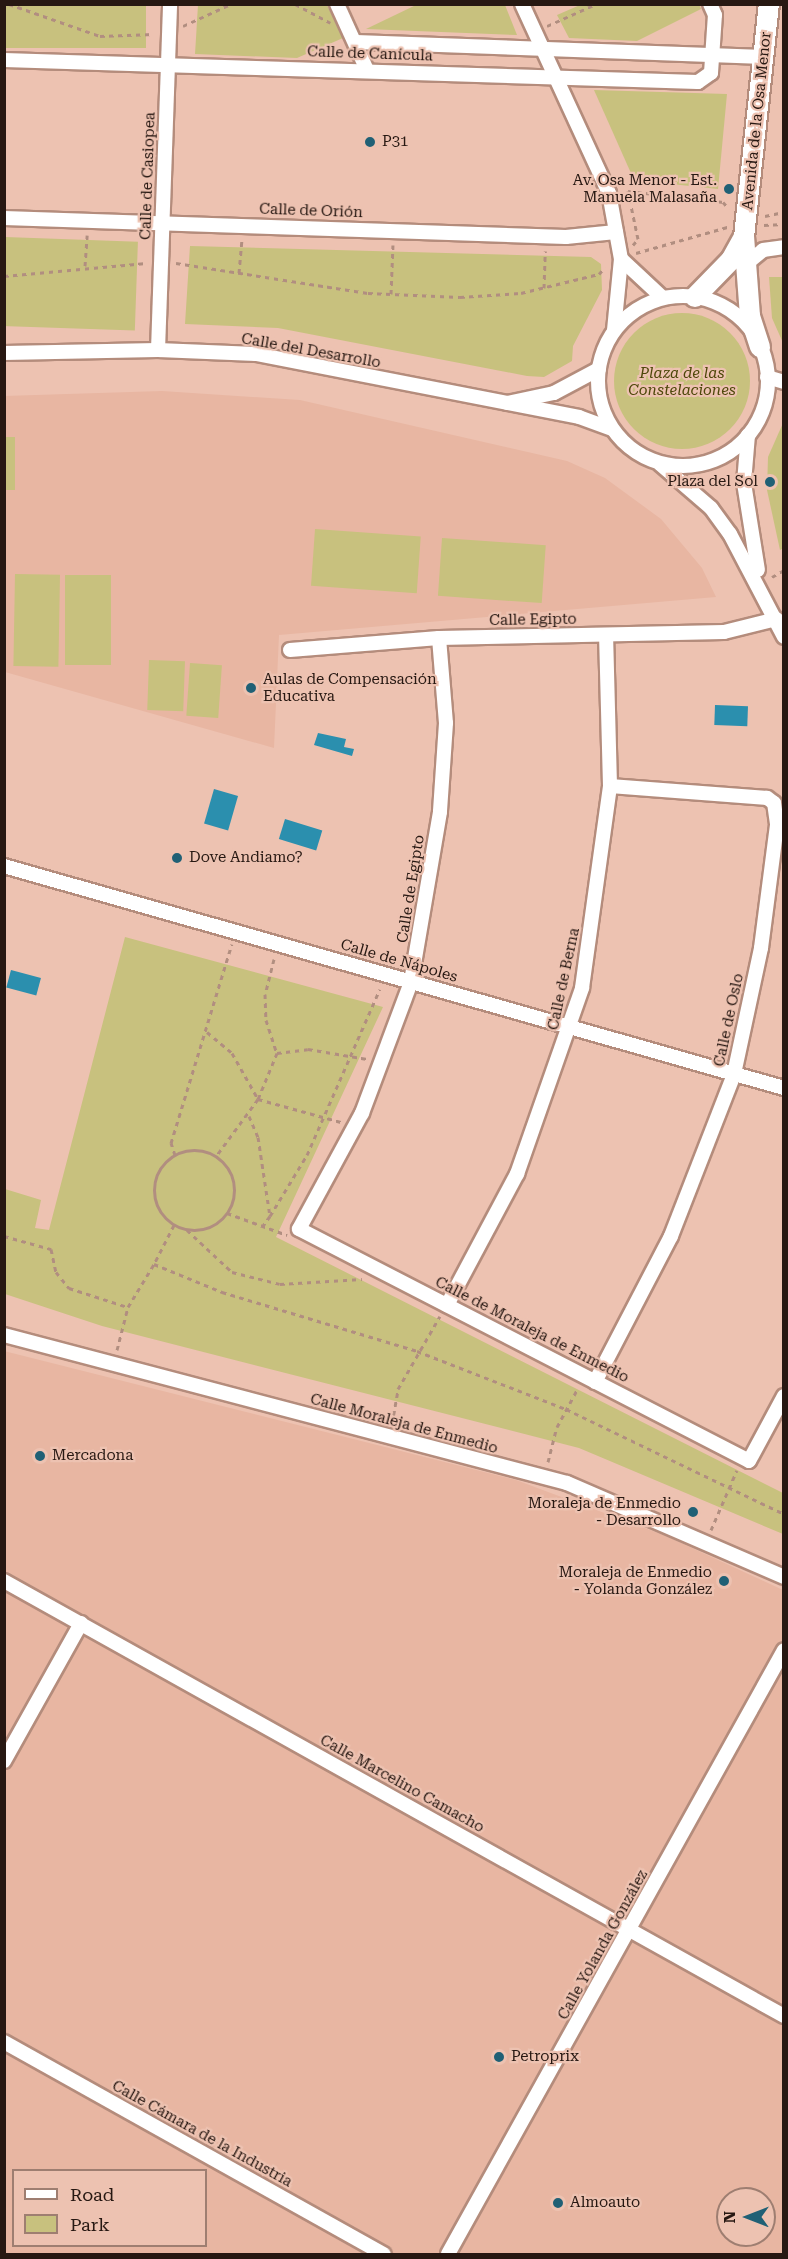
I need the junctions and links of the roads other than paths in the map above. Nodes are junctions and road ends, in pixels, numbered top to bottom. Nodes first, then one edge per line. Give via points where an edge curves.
1 (170, 4) edge
2 (337, 4) edge
3 (522, 4) edge
4 (710, 4) edge
5 (769, 4) edge
6 (356, 42) junction
7 (540, 46) junction
8 (714, 54) junction
9 (764, 57) junction
10 (4, 60) edge
11 (168, 65) junction
12 (367, 70) junction
13 (560, 77) junction
14 (4, 218) edge
15 (163, 222) junction
16 (745, 231) junction
17 (616, 232) junction
18 (783, 247) edge
19 (621, 259) junction
20 (746, 264) junction
21 (694, 297) junction
22 (663, 298) junction
23 (614, 330) junction
24 (760, 347) junction
25 (158, 350) junction
26 (4, 353) edge
27 (599, 369) junction
28 (767, 377) junction
29 (783, 382) edge
30 (502, 404) junction
31 (612, 429) junction
32 (748, 435) junction
33 (660, 464) junction
34 (761, 584) junction
35 (776, 619) junction
36 (606, 635) junction
37 (783, 637) edge
38 (439, 639) junction
39 (290, 650) dead end
40 (610, 786) junction
41 (4, 866) edge
42 (411, 982) junction
43 (572, 1027) junction
44 (735, 1074) junction
45 (783, 1088) edge
46 (299, 1229) joint
47 (447, 1305) junction
48 (4, 1335) edge
49 (590, 1379) junction
50 (783, 1396) edge
51 (783, 1577) edge
52 (4, 1581) edge
53 (81, 1623) junction
54 (783, 1650) edge
55 (4, 1761) edge
56 (631, 1930) junction
57 (783, 2016) edge
58 (4, 2042) edge
59 (384, 2254) edge
60 (448, 2254) edge

1 - 11 street, Calle de Casiopea
2 - 6 street
3 - 7 street
4 - 8 street
5 - 9 street, Avenida de la Osa Menor
6 - 7 street, Calle de Canícula
6 - 12 street
7 - 8 street, Calle de Canícula
7 - 13 street
8 - 9 street, Calle de Canícula
8 - 13 street, Calle de Canícula via 711,73 698,82
9 - 16 street, Avenida de la Osa Menor
10 - 11 street, Calle de Canícula
11 - 12 street, Calle de Canícula
11 - 15 street, Calle de Casiopea
12 - 13 street, Calle de Canícula
13 - 17 street via 609,193
14 - 15 street, Calle de Orión
15 - 17 street, Calle de Orión via 546,235
15 - 25 street, Calle de Casiopea
16 - 20 street
16 - 21 street via 731,260
17 - 19 street
18 - 20 street via 763,250
19 - 22 street
19 - 23 street
20 - 24 street via 750,316
21 - 22 street
21 - 24 street via 734,314
22 - 23 street via 636,310
23 - 27 street
24 - 28 street
25 - 26 street, Calle del Desarrollo
25 - 30 street, Calle del Desarrollo via 256,354
27 - 30 street, Calle del Desarrollo via 554,393
27 - 31 street via 603,410
28 - 29 street
28 - 32 street via 763,408
30 - 31 street, Calle del Desarrollo via 579,417
31 - 33 street via 627,446
32 - 33 street via 712,461
32 - 34 street via 744,483
33 - 34 street via 711,508
34 - 35 street
35 - 36 street, Calle Egipto via 724,632
35 - 37 street
36 - 38 street, Calle Egipto
36 - 40 street, Calle de Berna
38 - 39 street, Calle Egipto
38 - 42 street, Calle de Egipto via 446,723 440,812
40 - 43 street, Calle de Berna via 598,891
40 - 44 street, Calle de Oslo via 759,796 774,803 777,825 765,918
41 - 42 street, Calle de Nápoles
42 - 43 street, Calle de Nápoles
42 - 46 street, Calle de Egipto via 354,1126
43 - 44 street, Calle de Nápoles
43 - 47 street, Calle de Berna via 517,1174
44 - 45 street, Calle de Nápoles
44 - 49 street, Calle de Oslo via 671,1236
46 - 47 street, Calle de Moraleja de Enmedio
47 - 49 street, Calle de Moraleja de Enmedio
48 - 51 street, Calle Moraleja de Enmedio via 544,1477
49 - 50 street, Calle de Moraleja de Enmedio via 746,1460
52 - 53 street, Calle Marcelino Camacho
53 - 55 street
53 - 56 street, Calle Marcelino Camacho
54 - 56 street, Calle Yolanda González
56 - 57 street, Calle Marcelino Camacho
56 - 60 street, Calle Yolanda González
58 - 59 street, Calle Cámara de la Industria

